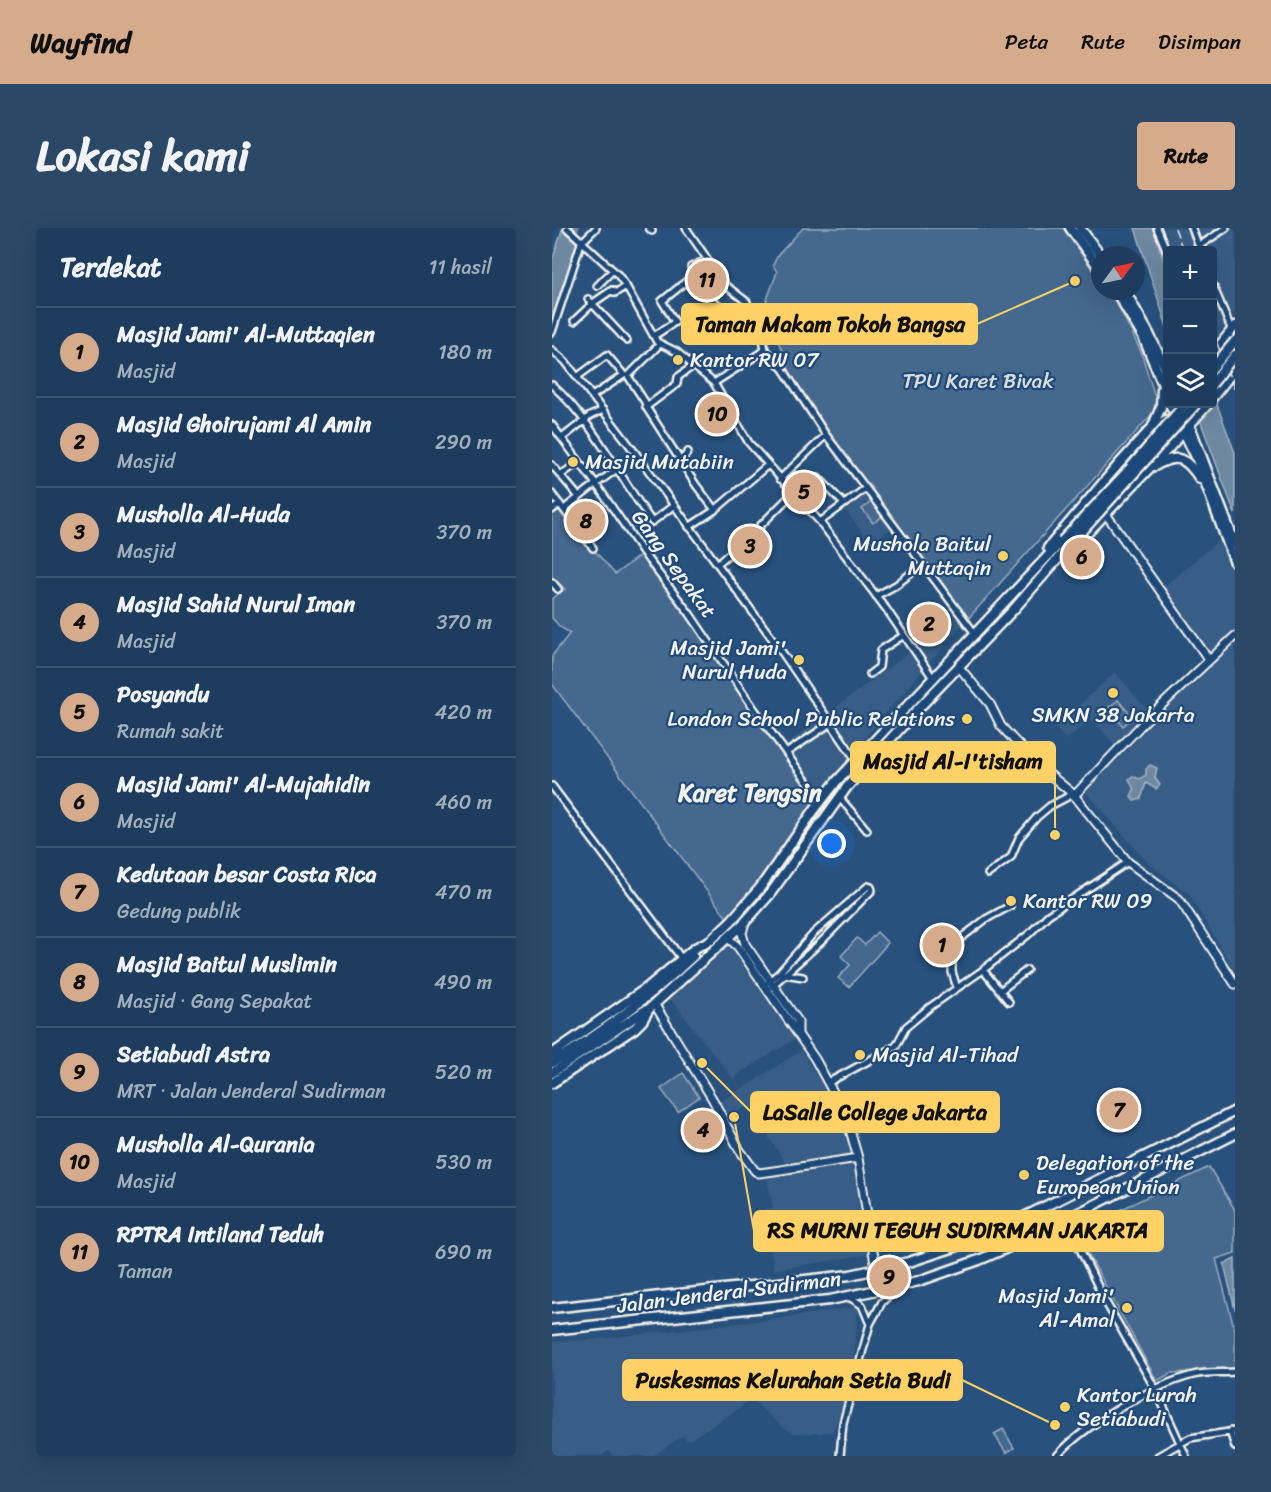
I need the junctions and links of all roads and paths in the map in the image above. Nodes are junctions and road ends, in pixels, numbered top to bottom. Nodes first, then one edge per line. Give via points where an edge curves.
1 (567, 228) edge
2 (596, 228) edge
3 (686, 228) edge
4 (1070, 228) edge
5 (1080, 228) edge
6 (1158, 228) edge
7 (1192, 228) edge
8 (1226, 228) edge
9 (582, 240) junction
10 (1164, 246) edge
11 (1199, 246) edge
12 (1203, 246) edge
13 (1091, 248) edge
14 (1091, 252) edge
15 (706, 260) junction
16 (613, 270) junction
17 (693, 276) junction
18 (723, 282) junction
19 (597, 286) dead end
20 (626, 286) junction
21 (1217, 294) edge
22 (709, 299) junction
23 (1121, 300) edge
24 (1130, 300) edge
25 (590, 301) junction
26 (747, 302) dead end
27 (729, 313) dead end
28 (574, 321) dead end
29 (1233, 329) edge
30 (552, 332) edge
31 (770, 334) dead end
32 (654, 336) junction
33 (627, 340) dead end
34 (1235, 341) edge
35 (660, 344) junction
36 (552, 350) edge
37 (765, 350) junction
38 (1214, 354) edge
39 (1235, 355) edge
40 (1217, 363) edge
41 (1163, 365) edge
42 (693, 366) junction
43 (1235, 369) edge
44 (577, 377) junction
45 (714, 383) junction
46 (552, 385) edge
47 (1162, 385) joint
48 (1217, 385) edge
49 (592, 396) junction
50 (646, 407) junction
51 (1166, 408) edge
52 (1173, 408) edge
53 (1179, 408) edge
54 (1183, 408) edge
55 (1192, 408) edge
56 (1204, 408) edge
57 (603, 410) junction
58 (1157, 416) junction
59 (1178, 419) junction
60 (584, 420) junction
61 (1189, 424) junction
62 (552, 425) edge
63 (1150, 430) junction
64 (826, 435) junction
65 (562, 438) junction
66 (1166, 451) junction
67 (688, 452) dead end
68 (637, 455) junction
69 (1196, 456) junction
70 (681, 461) junction
71 (579, 462) junction
72 (1119, 464) junction
73 (552, 465) edge
74 (768, 465) junction
75 (616, 470) junction
76 (561, 475) junction
77 (1143, 475) junction
78 (818, 477) dead end
79 (780, 478) junction
80 (596, 484) junction
81 (866, 488) junction
82 (794, 492) junction
83 (1209, 492) junction
84 (552, 494) edge
85 (579, 497) junction
86 (844, 504) junction
87 (673, 506) junction
88 (562, 507) junction
89 (552, 510) edge
90 (715, 510) junction
91 (1106, 514) junction
92 (820, 522) junction
93 (689, 527) junction
94 (1065, 544) junction
95 (1235, 544) edge
96 (593, 548) dead end
97 (1235, 563) edge
98 (717, 564) junction
99 (923, 564) junction
100 (1045, 574) junction
101 (552, 582) edge
102 (1021, 585) junction
103 (558, 589) dead end
104 (876, 596) junction
105 (904, 635) junction
106 (976, 635) junction
107 (1235, 636) edge
108 (1209, 660) junction
109 (959, 667) junction
110 (870, 674) dead end
111 (933, 678) junction
112 (831, 723) junction
113 (786, 753) junction
114 (856, 760) junction
115 (552, 786) edge
116 (1073, 795) junction
117 (839, 797) junction
118 (821, 801) junction
119 (867, 830) dead end
120 (1126, 859) junction
121 (988, 874) dead end
122 (1010, 906) dead end
123 (745, 922) junction
124 (814, 933) junction
125 (728, 938) junction
126 (711, 939) junction
127 (822, 940) junction
128 (803, 947) junction
129 (808, 952) junction
130 (682, 959) junction
131 (983, 970) junction
132 (1027, 970) dead end
133 (783, 974) junction
134 (803, 977) dead end
135 (1235, 984) edge
136 (768, 985) junction
137 (957, 988) junction
138 (1000, 991) junction
139 (1009, 1002) dead end
140 (652, 1007) junction
141 (627, 1019) junction
142 (552, 1054) edge
143 (552, 1063) edge
144 (552, 1072) edge
145 (829, 1082) junction
146 (552, 1083) edge
147 (1235, 1111) edge
148 (1235, 1134) edge
149 (858, 1158) junction
150 (1066, 1220) junction
151 (876, 1270) junction
152 (899, 1286) junction
153 (849, 1297) junction
154 (552, 1308) edge
155 (870, 1324) junction
156 (552, 1330) edge
157 (1235, 1372) edge
158 (1156, 1390) junction
159 (1233, 1431) edge
160 (1180, 1442) junction
161 (1235, 1447) edge
162 (840, 1456) edge
163 (1057, 1456) edge
164 (1158, 1456) edge
165 (1186, 1456) edge

1 - 9 street
2 - 9 street
3 - 15 street
4 - 14 main road
5 - 13 main road
6 - 10 street
7 - 11 street
8 - 12 street
9 - 16 street
9 - 30 street
15 - 17 street via 691,267
15 - 18 street
16 - 19 street
16 - 20 street
17 - 22 street
17 - 32 street via 662,301 675,322
18 - 22 street
18 - 26 street
20 - 25 street
20 - 32 street
21 - 29 street
22 - 27 street
23 - 47 main road via 1143,337
24 - 41 main road
25 - 28 street
25 - 33 street
29 - 34 main road
29 - 38 main road
31 - 37 street via 763,338
32 - 35 street
34 - 40 main road, bridge
35 - 42 street
35 - 50 street via 628,376
36 - 44 street
37 - 45 street
37 - 64 street via 783,369
39 - 48 main road, bridge
42 - 45 street
42 - 50 street via 678,377 678,384
43 - 48 main road
44 - 49 street
44 - 49 street via 608,355 624,375
45 - 74 street via 748,443
46 - 60 street
47 - 58 main road
49 - 57 street
50 - 70 street
51 - 58 main road
52 - 59 main road
53 - 94 main road, bridge
54 - 61 main road
55 - 94 main road, bridge
56 - 61 main road
57 - 60 street
57 - 68 street
58 - 63 main road
59 - 61 main road
59 - 63 main road via 1166,420
60 - 65 street
60 - 75 street
61 - 66 main road
61 - 69 main road
61 - 95 main road
62 - 65 street, Gang Sepakat
63 - 72 main road
64 - 79 street
64 - 81 street
65 - 71 street, Gang Sepakat
66 - 69 main road via 1180,445
66 - 72 main road via 1164,438 1156,435 1129,461
66 - 77 main road
67 - 70 street
68 - 75 street
68 - 87 street
69 - 83 main road
70 - 90 street
71 - 76 street
71 - 80 street, Gang Sepakat
72 - 102 main road
73 - 76 street
74 - 79 street
74 - 90 street
75 - 80 street
75 - 87 street via 652,522
76 - 85 street
77 - 83 main road via 1167,460 1179,459 1192,466
77 - 91 main road
78 - 86 street
79 - 82 street
80 - 85 street
80 - 113 street, Gang Sepakat
81 - 86 street
81 - 99 street
82 - 92 street
82 - 98 street
83 - 97 main road
84 - 88 street
85 - 88 street
86 - 92 street
87 - 93 street
88 - 89 street
88 - 96 street
90 - 93 street
91 - 100 main road
91 - 108 street
92 - 104 street
93 - 98 street
94 - 100 main road
94 - 102 main road
98 - 112 street
99 - 104 street
99 - 106 street
100 - 109 main road
101 - 103 street
102 - 106 main road
104 - 105 street
105 - 110 street via 881,650 879,667
105 - 111 street
106 - 111 main road
107 - 108 street
108 - 116 street
109 - 116 street via 990,704 1001,726
109 - 117 main road
111 - 114 main road
112 - 113 street
112 - 114 street
113 - 118 street, Gang Sepakat
114 - 118 main road
115 - 130 street
116 - 120 street
116 - 121 street via 1036,817 1019,838 1011,857
117 - 119 street
117 - 123 main road via 776,886
118 - 126 main road via 760,888
120 - 131 street via 1048,915
120 - 135 street via 1179,899
122 - 137 street via 986,918 952,945 952,972
123 - 125 main road
123 - 136 street via 745,944
124 - 127 street
124 - 127 street via 860,896
124 - 128 street
125 - 136 street
125 - 140 main road
126 - 130 main road
126 - 141 main road
127 - 129 street
128 - 129 street
128 - 133 street
129 - 133 street
130 - 142 main road
131 - 137 street
131 - 138 street
132 - 138 street
133 - 134 street
133 - 136 street
136 - 145 street
137 - 145 street via 906,1027 896,1046
138 - 139 street
140 - 141 main road
140 - 146 main road via 635,1028
140 - 149 street via 755,1171
141 - 143 main road
141 - 144 main road
145 - 149 street via 846,1116
147 - 151 main road, Jalan Jenderal Sudirman via 1004,1227 958,1246
148 - 150 main road, Jalan Jenderal Sudirman
149 - 151 street
150 - 152 main road, Jalan Jenderal Sudirman via 949,1272
150 - 158 street via 1104,1299
151 - 154 main road, Jalan Jenderal Sudirman
152 - 153 main road, Jalan Jenderal Sudirman
152 - 155 street via 882,1302
153 - 155 street via 862,1305
153 - 156 main road, Jalan Jenderal Sudirman
155 - 162 street via 843,1423
157 - 158 street via 1192,1375
158 - 160 street
158 - 163 street via 1106,1416
159 - 160 street
159 - 161 street
160 - 164 street
160 - 165 street

